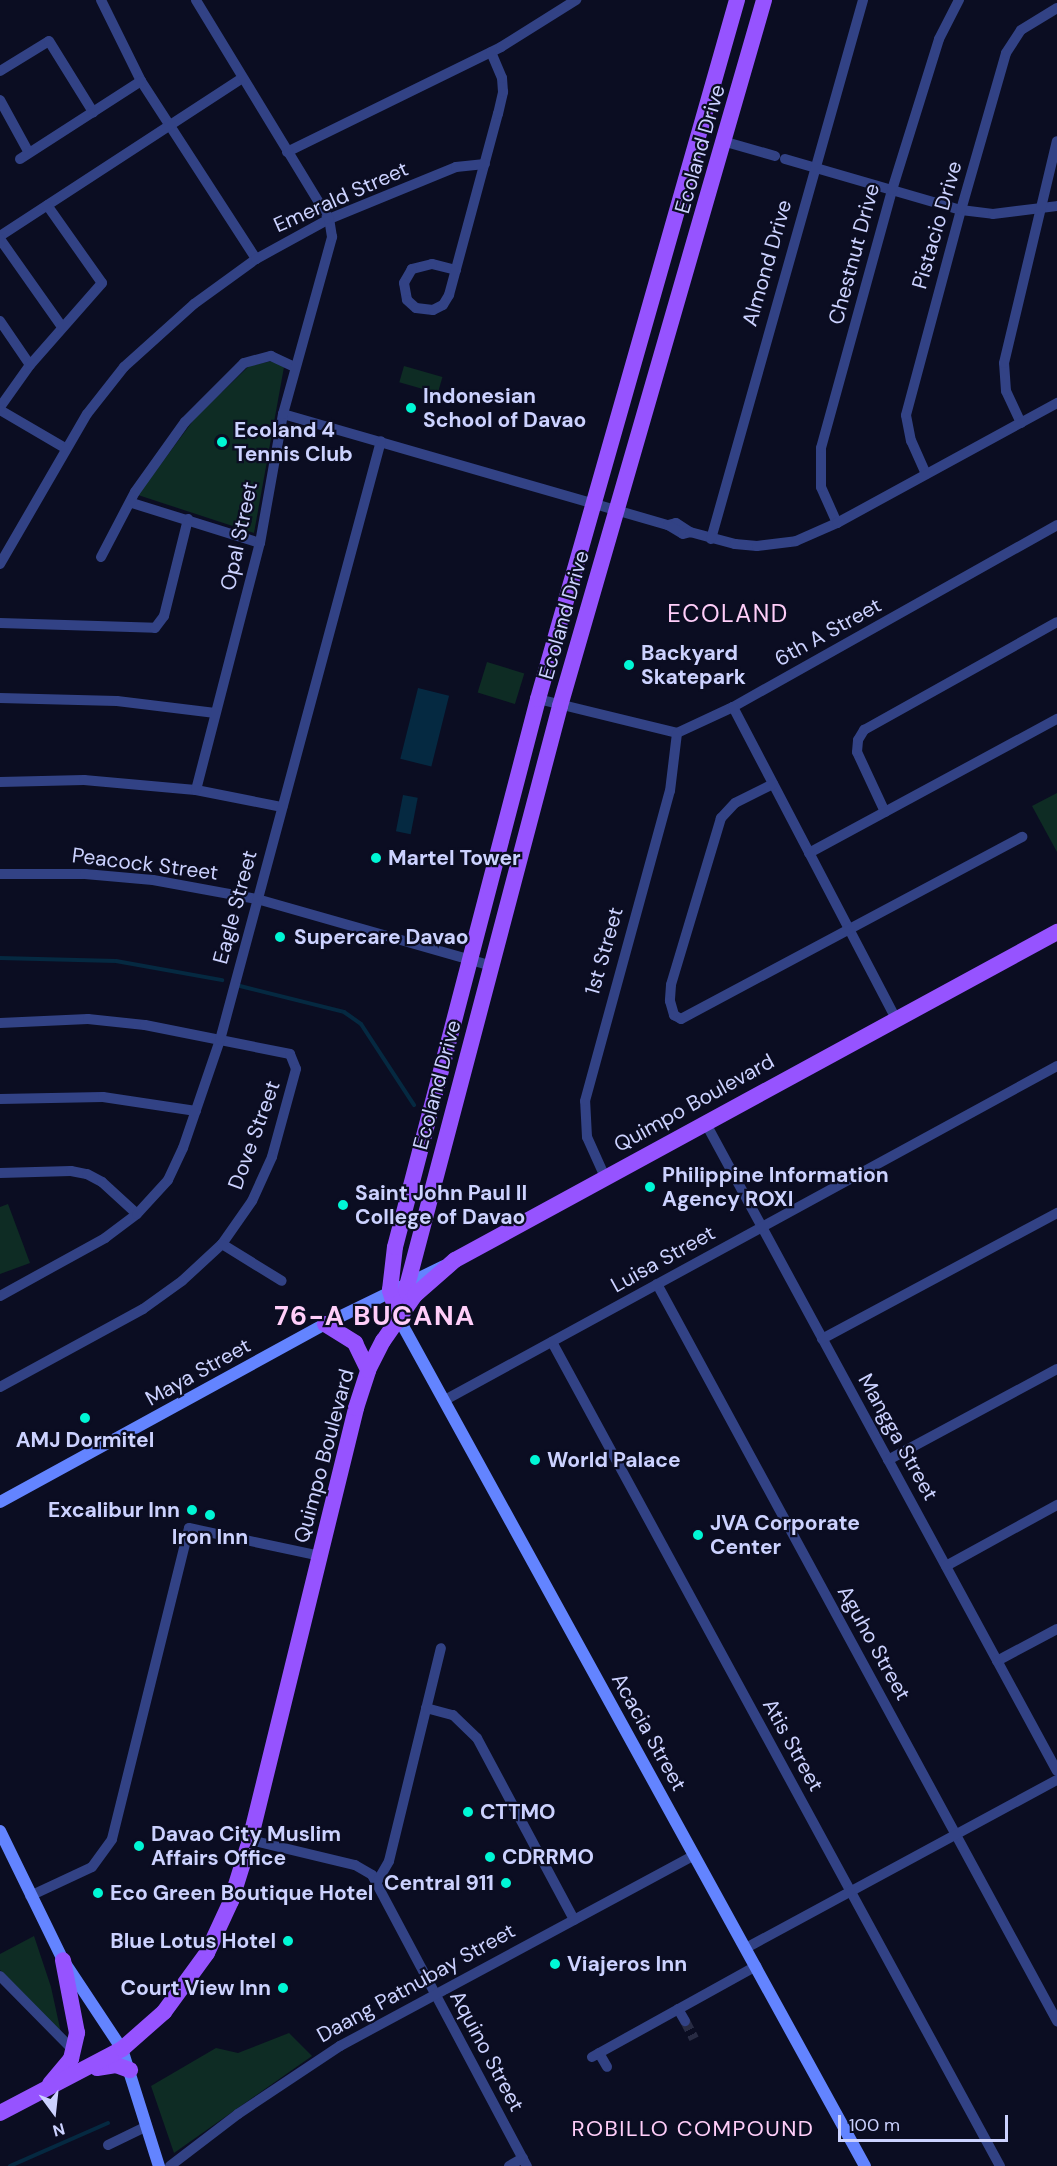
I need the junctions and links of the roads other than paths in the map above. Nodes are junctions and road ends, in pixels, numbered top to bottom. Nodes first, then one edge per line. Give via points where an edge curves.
1 (101, 0) edge
2 (576, 0) edge
3 (737, 0) edge
4 (764, 0) edge
5 (863, 0) edge
6 (959, 0) edge
7 (199, 1) edge
8 (1057, 8) edge
9 (491, 52) junction
10 (0, 71) edge
11 (241, 78) junction
12 (141, 81) junction
13 (0, 100) edge
14 (93, 112) junction
15 (169, 126) junction
16 (1057, 141) edge
17 (726, 142) junction
18 (287, 152) junction
19 (485, 164) junction
20 (815, 167) junction
21 (891, 190) junction
22 (47, 205) junction
23 (1057, 206) edge
24 (1039, 209) junction
25 (961, 210) junction
26 (329, 219) junction
27 (0, 237) edge
28 (256, 259) junction
29 (456, 270) junction
30 (0, 321) edge
31 (62, 327) junction
32 (30, 365) junction
33 (295, 367) junction
34 (1057, 403) edge
35 (0, 409) edge
36 (283, 414) junction
37 (1021, 423) junction
38 (381, 441) junction
39 (65, 448) junction
40 (926, 474) junction
41 (595, 502) junction
42 (132, 503) junction
43 (619, 509) junction
44 (188, 519) junction
45 (837, 523) junction
46 (1057, 525) edge
47 (711, 539) junction
48 (260, 543) junction
49 (101, 557) dead end
50 (0, 564) edge
51 (1057, 622) edge
52 (0, 623) edge
53 (0, 698) edge
54 (538, 699) junction
55 (560, 706) junction
56 (733, 707) junction
57 (215, 713) junction
58 (1057, 719) edge
59 (677, 733) junction
60 (0, 782) edge
61 (773, 784) junction
62 (196, 790) junction
63 (282, 807) junction
64 (885, 812) junction
65 (1022, 837) dead end
66 (809, 853) junction
67 (0, 874) edge
68 (257, 899) junction
69 (850, 931) junction
70 (1057, 932) edge
71 (469, 959) junction
72 (492, 966) junction
73 (896, 1019) junction
74 (0, 1023) edge
75 (220, 1040) junction
76 (1057, 1066) edge
77 (0, 1099) edge
78 (196, 1111) junction
79 (705, 1122) junction
80 (0, 1173) edge
81 (604, 1177) junction
82 (1057, 1213) edge
83 (137, 1214) junction
84 (762, 1227) junction
85 (222, 1244) junction
86 (448, 1264) junction
87 (411, 1280) junction
88 (282, 1281) dead end
89 (657, 1284) junction
90 (390, 1290) junction
91 (0, 1296) edge
92 (398, 1317) junction
93 (325, 1324) junction
94 (822, 1339) junction
95 (552, 1342) junction
96 (1057, 1369) edge
97 (368, 1370) junction
98 (0, 1387) edge
99 (446, 1400) junction
100 (888, 1461) junction
101 (0, 1502) edge
102 (1057, 1505) edge
103 (321, 1556) junction
104 (946, 1566) junction
105 (1057, 1629) edge
106 (441, 1648) dead end
107 (997, 1661) junction
108 (426, 1708) junction
109 (1056, 1764) edge
110 (1057, 1780) edge
111 (0, 1831) edge
112 (956, 1834) junction
113 (250, 1840) junction
114 (695, 1855) junction
115 (377, 1882) junction
116 (850, 1891) junction
117 (30, 1896) junction
118 (574, 1920) junction
119 (746, 1948) junction
120 (63, 1960) junction
121 (756, 1966) junction
122 (0, 1976) edge
123 (435, 1994) junction
124 (678, 2009) junction
125 (685, 2021) tunnel mouth
126 (1057, 2021) edge
127 (122, 2049) junction
128 (74, 2050) junction
129 (607, 2067) dead end
130 (130, 2070) junction
131 (79, 2074) junction
132 (40, 2093) junction
133 (0, 2113) edge
134 (147, 2126) junction
135 (108, 2145) dead end
136 (525, 2162) edge
137 (159, 2166) edge
138 (170, 2166) edge
139 (508, 2166) edge
140 (865, 2166) edge
141 (1000, 2166) edge

1 - 12 street
2 - 9 street
3 - 41 main road, Ecoland Drive
4 - 17 main road, Ecoland Drive
5 - 20 street, Almond Drive
6 - 21 street, Chestnut Drive via 939,39
7 - 11 street
8 - 25 street, Pistacio Drive via 1021,30 1006,53
9 - 18 street
9 - 19 street via 502,78 502,92
10 - 14 street via 49,41
11 - 15 street
11 - 18 street
12 - 14 street
12 - 15 street
13 - 14 street via 25,156
15 - 22 street
15 - 28 street
16 - 24 street
17 - 20 street
17 - 43 main road, Ecoland Drive
18 - 26 street
19 - 26 street, Emerald Street via 456,167
19 - 29 street
20 - 21 street
20 - 47 street, Almond Drive
21 - 25 street
21 - 45 street, Chestnut Drive via 818,462 821,487
22 - 27 street
22 - 31 street via 102,283
23 - 24 street
24 - 25 street via 993,214
24 - 37 street via 1004,363 1006,391
25 - 40 street, Pistacio Drive via 906,415 911,441
26 - 28 street, Emerald Street
26 - 33 street, Opal Street via 331,246
27 - 31 street
28 - 39 street, Emerald Street via 214,287 147,345 105,390
29 - 29 street via 447,301 438,309 421,310 407,300 404,284 412,269 432,264
30 - 32 street
31 - 32 street
32 - 35 street
33 - 36 street, Opal Street
33 - 42 street via 271,356 244,363 184,422 135,492
34 - 37 street
35 - 39 street
36 - 38 street
36 - 48 street, Opal Street
37 - 40 street
38 - 41 street
38 - 63 street, Eagle Street
39 - 50 street, Emerald Street
40 - 45 street
41 - 43 street
41 - 54 main road, Ecoland Drive
42 - 44 street
42 - 49 street
43 - 47 street via 668,525 685,526 690,532
43 - 55 main road, Ecoland Drive
44 - 48 street
44 - 52 street via 164,616 155,628
45 - 47 street via 778,545
46 - 56 street, 6th A Street
48 - 57 street, Opal Street
51 - 64 street via 864,730 857,752
53 - 57 street via 117,700
54 - 55 street
54 - 71 main road, Ecoland Drive
55 - 59 street
55 - 72 main road, Ecoland Drive
56 - 59 street, 6th A Street
56 - 61 street
57 - 62 street, Opal Street
58 - 64 street
59 - 81 street, 1st Street via 670,791 585,1101 587,1137
60 - 62 street via 84,780
61 - 66 street
61 - 69 street via 735,803 721,818 671,985 674,1015 681,1019 690,1017
62 - 63 street
63 - 68 street, Eagle Street
64 - 66 street
65 - 69 street
66 - 69 street
67 - 68 street, Peacock Street via 85,874 153,880
68 - 71 street, Peacock Street
68 - 75 street, Eagle Street
69 - 73 street
70 - 73 main road, Quimpo Boulevard
71 - 72 street, Peacock Street
71 - 90 main road, Ecoland Drive via 395,1247
72 - 87 main road, Ecoland Drive
73 - 79 main road, Quimpo Boulevard
74 - 75 street via 88,1019
75 - 78 street, Eagle Street
75 - 85 street, Dove Street via 290,1054 296,1069 272,1156 252,1201
76 - 84 street, Luisa Street
77 - 78 street via 103,1097
78 - 83 street, Eagle Street via 168,1180
79 - 81 main road, Quimpo Boulevard
79 - 84 street, Mangga Street
80 - 83 street via 87,1174 102,1182
81 - 86 main road, Quimpo Boulevard
82 - 94 street
83 - 91 street, Eagle Street via 105,1238
84 - 89 street, Luisa Street
84 - 94 street, Mangga Street
85 - 88 street
85 - 98 street, Dove Street via 183,1281 143,1309
86 - 87 street, Maya Street
86 - 92 main road, Quimpo Boulevard
87 - 90 street, Maya Street
87 - 92 main road, Ecoland Drive
89 - 95 street, Luisa Street
89 - 112 street, Aguho Street
90 - 92 main road, Ecoland Drive
90 - 93 street, Maya Street
92 - 97 main road, Quimpo Boulevard
92 - 99 street, Acacia Street
93 - 97 main road via 351,1339
93 - 101 street, Maya Street
94 - 100 street, Mangga Street
95 - 99 street, Luisa Street
95 - 116 street, Atis Street
96 - 100 street
97 - 103 main road, Quimpo Boulevard
99 - 114 street, Acacia Street
100 - 104 street, Mangga Street
102 - 104 street
103 - 113 main road, Quimpo Boulevard
103 - 117 street via 189,1528 112,1839 92,1867
104 - 107 street, Mangga Street
105 - 107 street
106 - 108 street
107 - 109 street, Mangga Street
108 - 115 street via 389,1860
108 - 118 street via 453,1715 477,1738
110 - 112 street
111 - 117 street
112 - 116 street
112 - 126 street, Aguho Street
113 - 115 street, Aquino Street via 362,1868
113 - 127 main road, Quimpo Boulevard via 231,1901 200,1965 164,2012
114 - 118 street, Daang Patnubay Street
114 - 119 street, Acacia Street
115 - 123 street, Aquino Street
116 - 119 street
116 - 141 street, Atis Street
117 - 120 street
118 - 123 street, Daang Patnubay Street
119 - 121 street, Acacia Street
120 - 127 street
120 - 128 main road via 76,2020
121 - 124 street
121 - 140 street, Acacia Street
122 - 128 street
123 - 136 street, Aquino Street
123 - 138 street, Daang Patnubay Street via 307,2066
124 - 125 street
124 - 129 street via 596,2055
127 - 130 street
127 - 131 main road, Quimpo Boulevard
128 - 132 main road via 66,2066
130 - 131 main road via 114,2065
130 - 134 street
131 - 132 main road, Quimpo Boulevard
132 - 133 main road, Quimpo Boulevard
134 - 135 street
134 - 137 street
136 - 139 street

